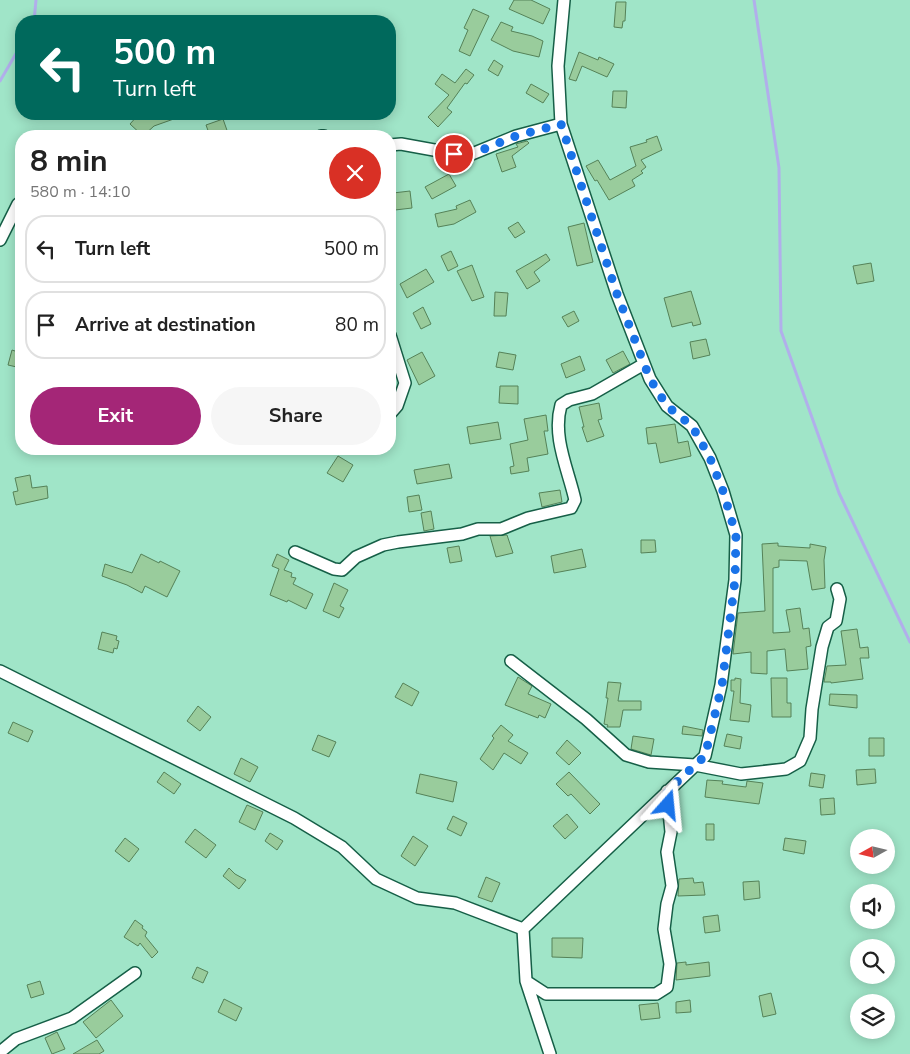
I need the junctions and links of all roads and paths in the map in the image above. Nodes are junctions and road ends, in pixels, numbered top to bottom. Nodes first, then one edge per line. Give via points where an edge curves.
1 (564, 0) edge
2 (561, 124) junction
3 (396, 144) edge
4 (15, 210) edge
5 (0, 240) edge
6 (396, 354) edge
7 (644, 364) junction
8 (396, 407) edge
9 (295, 552) dead end
10 (838, 589) dead end
11 (511, 660) dead end
12 (0, 671) edge
13 (695, 765) junction
14 (667, 791) junction
15 (523, 929) junction
16 (135, 973) dead end
17 (526, 981) junction
18 (0, 1052) edge
19 (550, 1054) edge

1 - 2 street via 558,66
2 - 3 street via 516,136 467,156
2 - 7 street via 617,294
4 - 5 street
6 - 8 street via 405,383
7 - 9 street via 592,394 560,405 558,430 575,500 571,508 528,518 501,529 383,546 356,557 342,570
7 - 13 street via 667,406 692,426 710,458 736,535 735,580 722,685 705,756
10 - 13 street via 840,599 836,622 828,628 822,647 810,738 800,761 786,769 742,774
11 - 13 street via 626,755 649,762
12 - 15 street via 294,818 342,847 376,879 417,898 455,903
13 - 14 street
14 - 15 street
14 - 17 street via 671,832 667,852 672,886 664,929 670,964 667,987 656,994 546,994
15 - 17 street
16 - 18 street via 72,1018 16,1040
17 - 19 street

